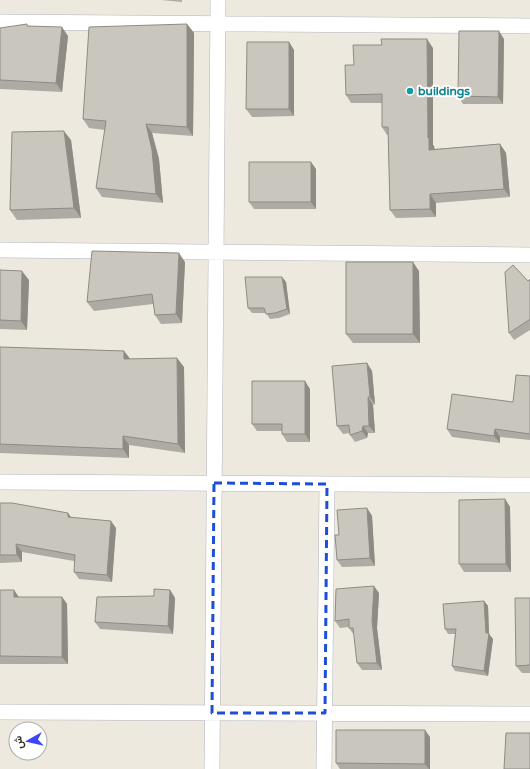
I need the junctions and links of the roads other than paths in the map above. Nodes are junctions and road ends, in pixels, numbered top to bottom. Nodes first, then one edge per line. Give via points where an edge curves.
1 (218, 0) edge
2 (0, 22) edge
3 (218, 24) junction
4 (530, 26) edge
5 (0, 250) edge
6 (216, 252) junction
7 (530, 255) edge
8 (0, 482) edge
9 (214, 483) junction
10 (327, 484) junction
11 (530, 485) edge
12 (0, 712) edge
13 (212, 713) junction
14 (324, 713) junction
15 (530, 714) edge
16 (212, 769) edge
17 (324, 769) edge

1 - 3 street
2 - 3 street
3 - 4 street
3 - 6 street
5 - 6 street
6 - 7 street
6 - 9 street
8 - 9 street
9 - 10 street
9 - 13 street
10 - 11 street
10 - 14 street
12 - 13 street
13 - 14 street
13 - 16 street
14 - 15 street
14 - 17 street

